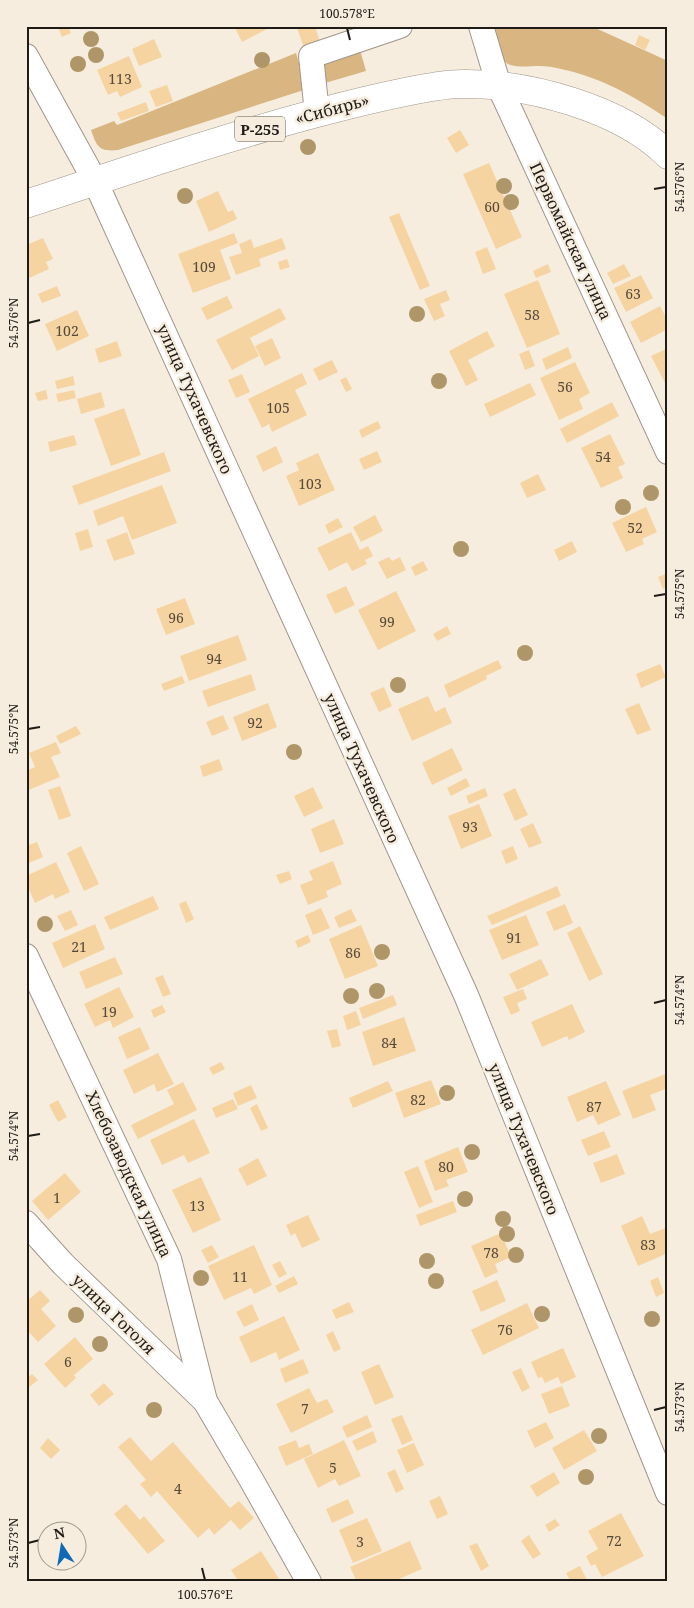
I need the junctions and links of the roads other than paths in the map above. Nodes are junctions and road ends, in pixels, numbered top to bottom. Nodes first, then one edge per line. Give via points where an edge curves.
1 (400, 26) edge
2 (481, 26) edge
3 (26, 56) edge
4 (499, 86) junction
5 (317, 113) junction
6 (668, 155) edge
7 (95, 181) junction
8 (26, 204) edge
9 (668, 452) edge
10 (26, 956) edge
11 (26, 1223) edge
12 (205, 1401) junction
13 (668, 1494) edge
14 (309, 1582) edge

1 - 5 street via 311,56
2 - 4 street, Первомайская улица
3 - 7 street, улица Тухачевского
4 - 5 highway, «Сибирь» / Р-255 via 461,84 426,88
4 - 6 highway, Р-255 via 572,102 631,126
4 - 9 street, Первомайская улица
5 - 7 highway, «Сибирь» / Р-255
7 - 8 highway, «Сибирь» / Р-255
7 - 13 street, улица Тухачевского via 466,995
10 - 12 street, Хлебозаводская улица via 169,1259
11 - 12 street, улица Гоголя via 63,1264
12 - 14 street

